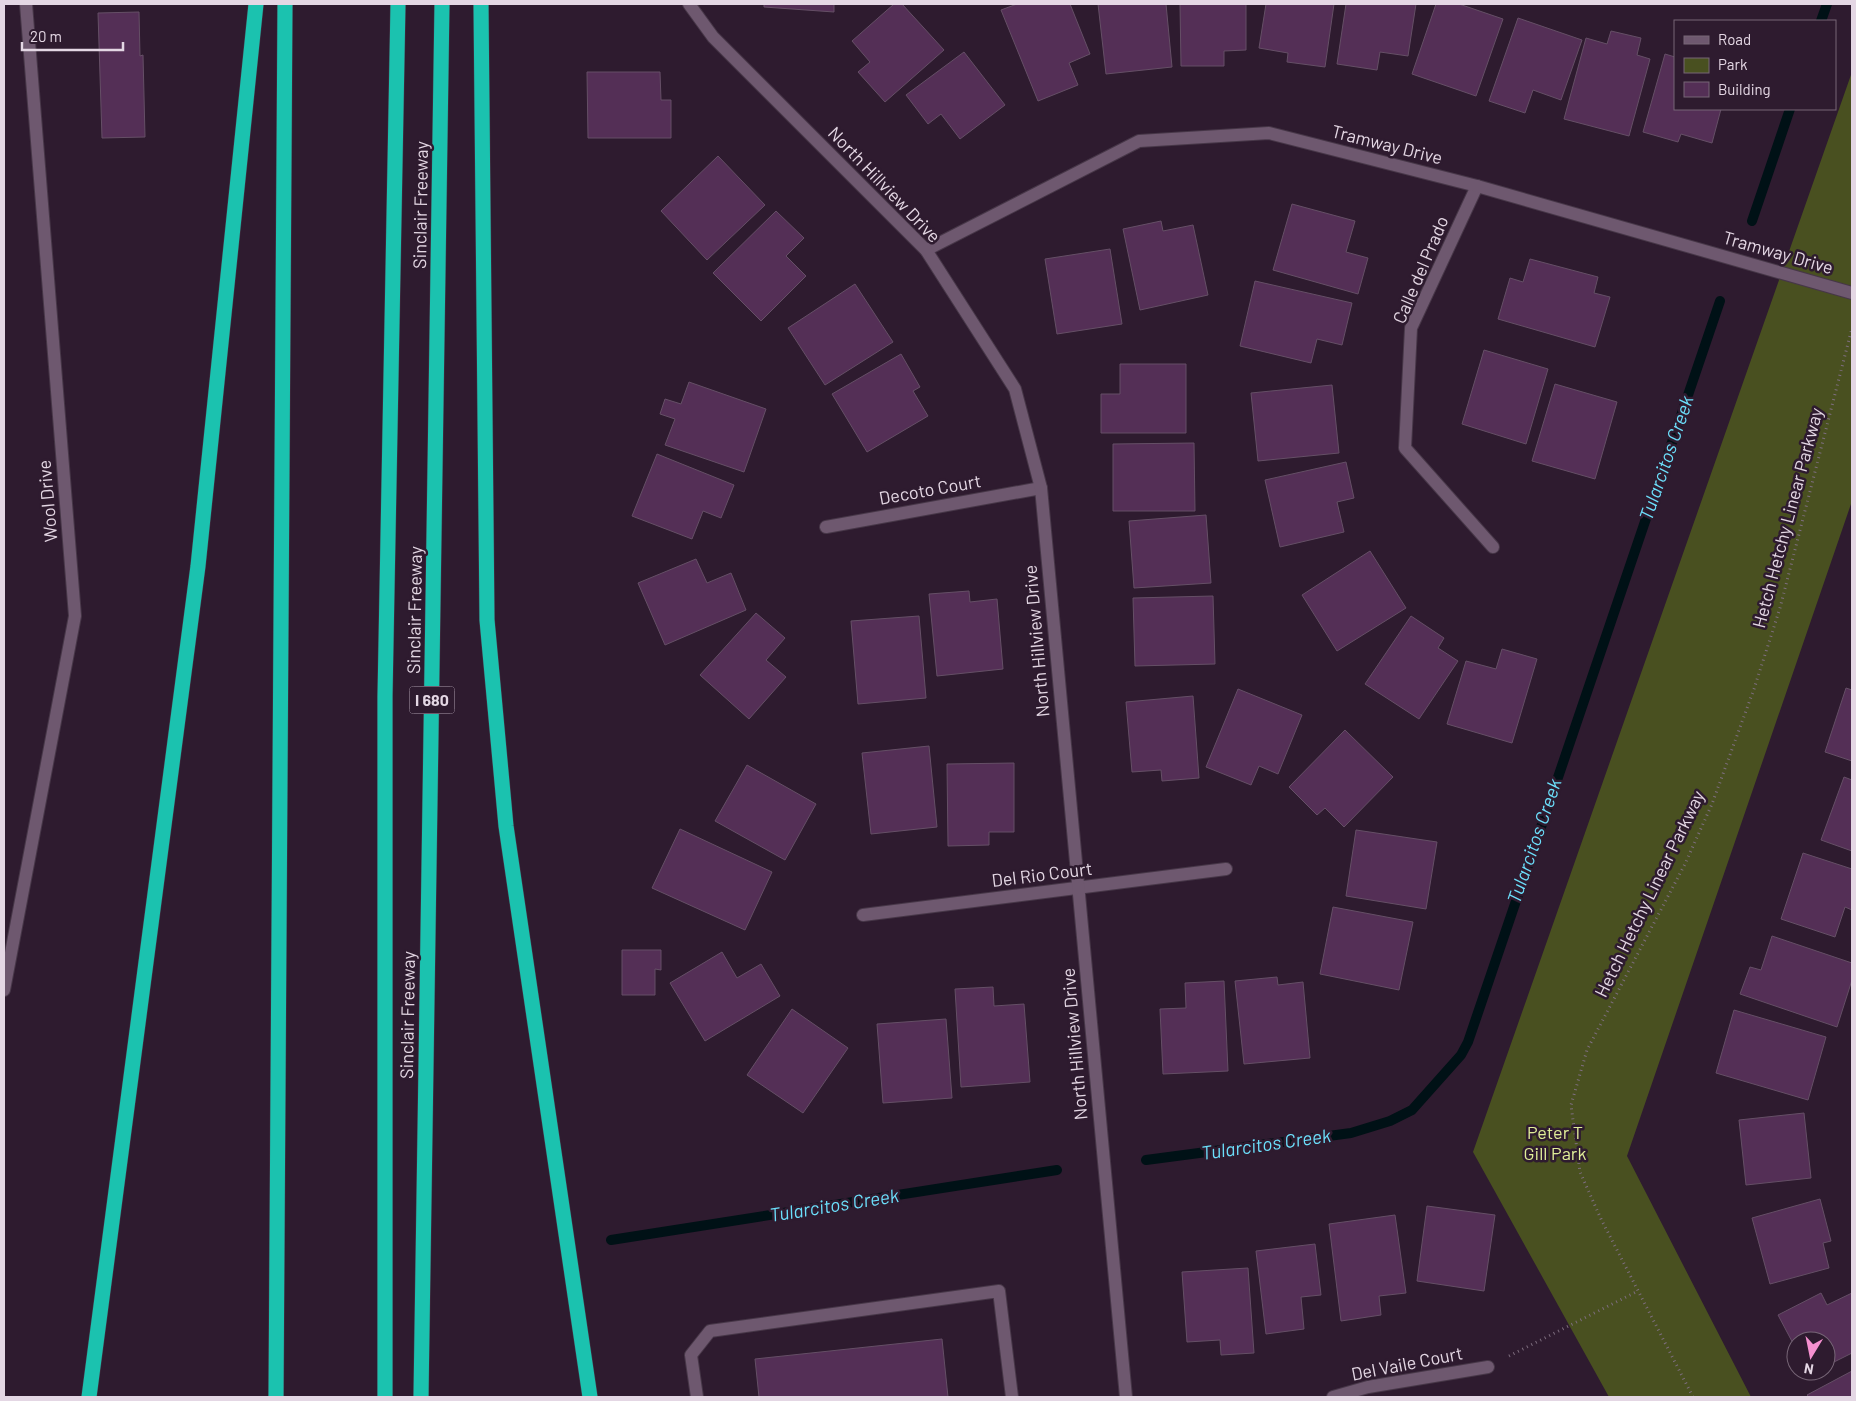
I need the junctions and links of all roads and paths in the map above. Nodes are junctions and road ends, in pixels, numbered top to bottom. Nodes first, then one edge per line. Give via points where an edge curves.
1 (26, 4) edge
2 (256, 4) edge
3 (285, 4) edge
4 (398, 4) edge
5 (442, 4) edge
6 (481, 4) edge
7 (689, 4) edge
8 (1477, 186) junction
9 (926, 250) junction
10 (1852, 293) edge
11 (1852, 328) edge
12 (1041, 488) junction
13 (826, 527) dead end
14 (1493, 547) dead end
15 (1226, 868) dead end
16 (1078, 888) junction
17 (863, 915) dead end
18 (4, 990) edge
19 (1638, 1291) junction
20 (1488, 1367) joint
21 (88, 1397) edge
22 (276, 1397) edge
23 (385, 1397) edge
24 (421, 1397) edge
25 (590, 1397) edge
26 (697, 1397) edge
27 (1012, 1397) edge
28 (1126, 1397) edge
29 (1333, 1397) edge
30 (1693, 1397) edge

1 - 18 street, Wool Drive via 75,616
2 - 21 highway via 198,566
3 - 22 highway
4 - 23 highway, I 680 via 385,696
5 - 24 highway, Sinclair Freeway / I 680
6 - 25 highway via 486,620 506,826
7 - 9 street, North Hillview Drive via 712,37
8 - 9 street, Tramway Drive via 1269,133 1139,141
8 - 10 street, Tramway Drive
8 - 14 street, Calle del Prado via 1411,328 1405,448
9 - 12 street, North Hillview Drive via 1015,389
11 - 19 path, Hetch Hetchy Linear Parkway via 1780,608 1754,689 1712,804 1680,873 1587,1050 1571,1105 1580,1172 1600,1219
12 - 13 street, Decoto Court
12 - 16 street, North Hillview Drive
15 - 16 street, Del Rio Court
16 - 17 street, Del Rio Court
16 - 28 street, North Hillview Drive
19 - 20 path
19 - 30 path, Hetch Hetchy Linear Parkway
20 - 29 street, Del Vaile Court via 1368,1387
26 - 27 street via 690,1355 710,1332 999,1291

